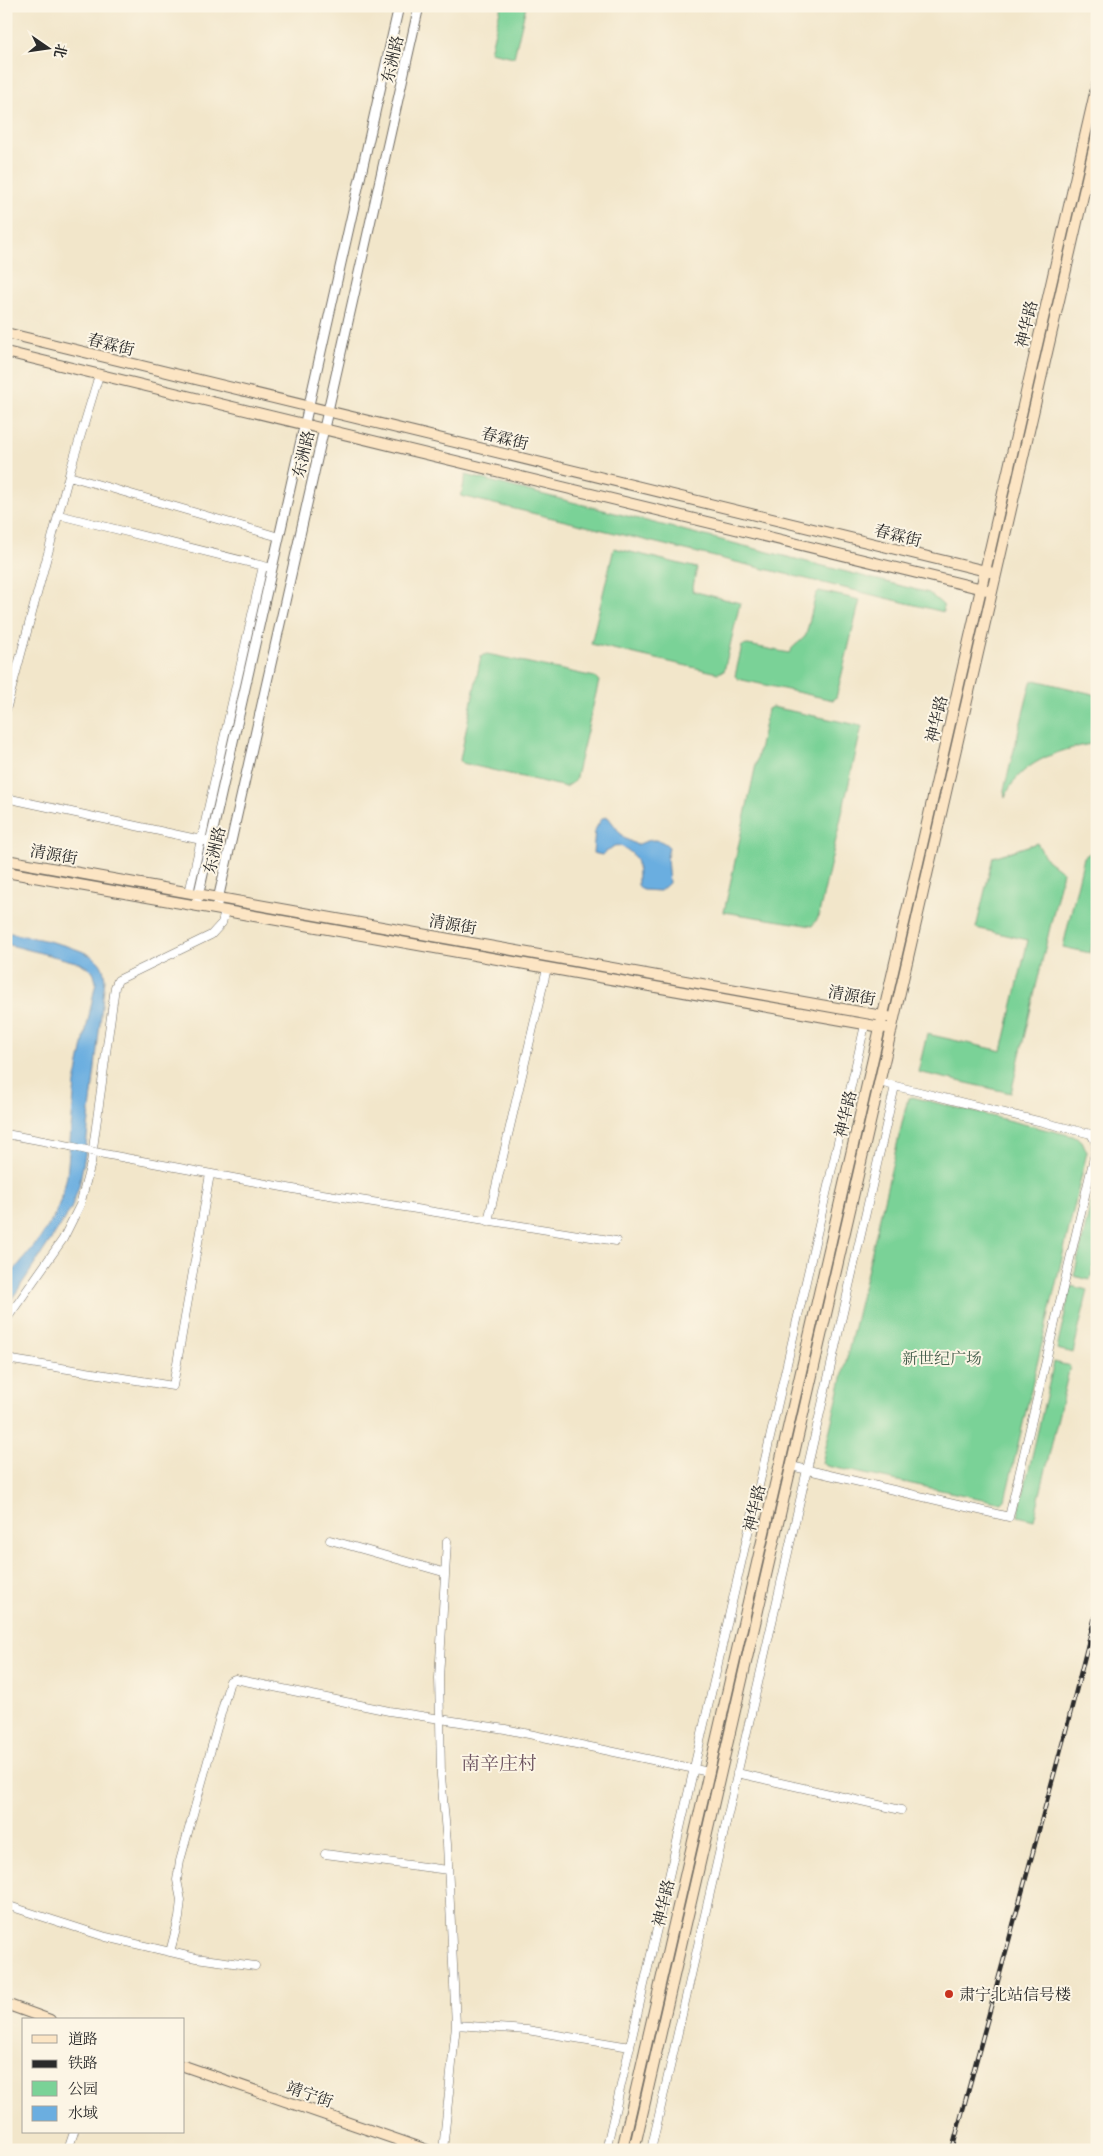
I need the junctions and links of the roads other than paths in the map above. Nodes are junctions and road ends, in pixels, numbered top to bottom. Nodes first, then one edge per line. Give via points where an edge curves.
1 (399, 6) edge
2 (419, 6) edge
3 (1097, 84) edge
4 (1097, 135) edge
5 (6, 333) edge
6 (6, 352) edge
7 (99, 375) junction
8 (308, 407) junction
9 (328, 411) junction
10 (304, 424) junction
11 (324, 429) junction
12 (69, 476) junction
13 (59, 515) junction
14 (279, 536) junction
15 (268, 567) junction
16 (985, 571) junction
17 (996, 574) junction
18 (981, 589) junction
19 (992, 592) junction
20 (9, 692) edge
21 (6, 710) edge
22 (6, 798) edge
23 (206, 841) junction
24 (6, 860) edge
25 (6, 872) edge
26 (194, 894) junction
27 (218, 898) junction
28 (196, 906) junction
29 (220, 910) junction
30 (548, 968) junction
31 (883, 1016) junction
32 (894, 1018) junction
33 (865, 1025) junction
34 (880, 1027) junction
35 (892, 1029) junction
36 (879, 1082) junction
37 (895, 1086) junction
38 (6, 1134) edge
39 (210, 1174) junction
40 (488, 1221) junction
41 (616, 1241) dead end
42 (6, 1320) edge
43 (6, 1359) edge
44 (791, 1466) junction
45 (807, 1469) junction
46 (330, 1540) dead end
47 (447, 1541) dead end
48 (444, 1572) junction
49 (440, 1720) junction
50 (694, 1769) junction
51 (709, 1772) junction
52 (737, 1773) junction
53 (901, 1810) dead end
54 (325, 1854) dead end
55 (448, 1870) junction
56 (6, 1905) edge
57 (170, 1952) junction
58 (255, 1966) dead end
59 (6, 2004) edge
60 (44, 2018) edge
61 (456, 2025) junction
62 (630, 2047) junction
63 (185, 2066) edge
64 (73, 2134) edge
65 (81, 2150) edge
66 (427, 2150) edge
67 (443, 2150) edge
68 (606, 2150) edge
69 (622, 2150) edge
70 (634, 2150) edge
71 (651, 2150) edge

1 - 8 street, 东洲路
2 - 9 street, 东洲路
3 - 16 main road, 神华路
4 - 17 main road, 神华路
5 - 8 main road, 春霖街
6 - 7 main road, 春霖街
7 - 10 main road, 春霖街
7 - 12 street
8 - 9 main road, 春霖街
8 - 10 street, 东洲路
9 - 11 street, 东洲路
9 - 16 main road, 春霖街
10 - 11 main road, 春霖街
10 - 14 street, 东洲路
11 - 18 main road, 春霖街
11 - 27 street, 东洲路
12 - 13 street
12 - 14 street
13 - 15 street
13 - 20 street
14 - 15 street, 东洲路
15 - 23 street, 东洲路
16 - 17 main road, 春霖街
16 - 18 main road, 神华路
17 - 19 main road, 神华路
18 - 19 main road, 春霖街
18 - 31 main road, 神华路
19 - 32 main road, 神华路
20 - 21 street
22 - 23 street
23 - 26 street, 东洲路
24 - 26 main road, 清源街
25 - 28 main road, 清源街
26 - 27 main road, 清源街
26 - 28 street, 东洲路
27 - 29 street, 东洲路
27 - 31 main road, 清源街
28 - 29 main road, 清源街
29 - 30 main road, 清源街
29 - 42 street via 222,923 211,935 118,980 91,1163 80,1205 63,1239
30 - 33 main road, 清源街
30 - 40 street
31 - 32 main road, 清源街
31 - 34 main road, 神华路
32 - 35 main road, 神华路
33 - 34 main road, 清源街
33 - 50 street
34 - 35 main road, 清源街
34 - 51 main road, 神华路
35 - 36 main road, 神华路
36 - 37 street
36 - 44 main road, 神华路
37 - 45 street
37 - 45 street via 1091,1134 1096,1141 1096,1149 1009,1517
38 - 39 street, bridge
39 - 40 street
39 - 43 street via 173,1386
40 - 41 street
44 - 45 street
44 - 70 main road, 神华路
45 - 52 street
46 - 48 street
47 - 48 street
48 - 49 street
49 - 50 street via 505,1729
49 - 55 street
49 - 57 street via 256,1682 230,1681 180,1861 176,1880 181,1900
50 - 51 street
50 - 62 street
51 - 69 main road, 神华路
52 - 53 street
52 - 71 street
54 - 55 street
55 - 61 street
56 - 57 street via 106,1937
57 - 58 street
59 - 60 main road
61 - 62 street via 526,2030
61 - 67 street
62 - 68 street
63 - 66 main road, 靖宁街
64 - 65 street via 69,2146

